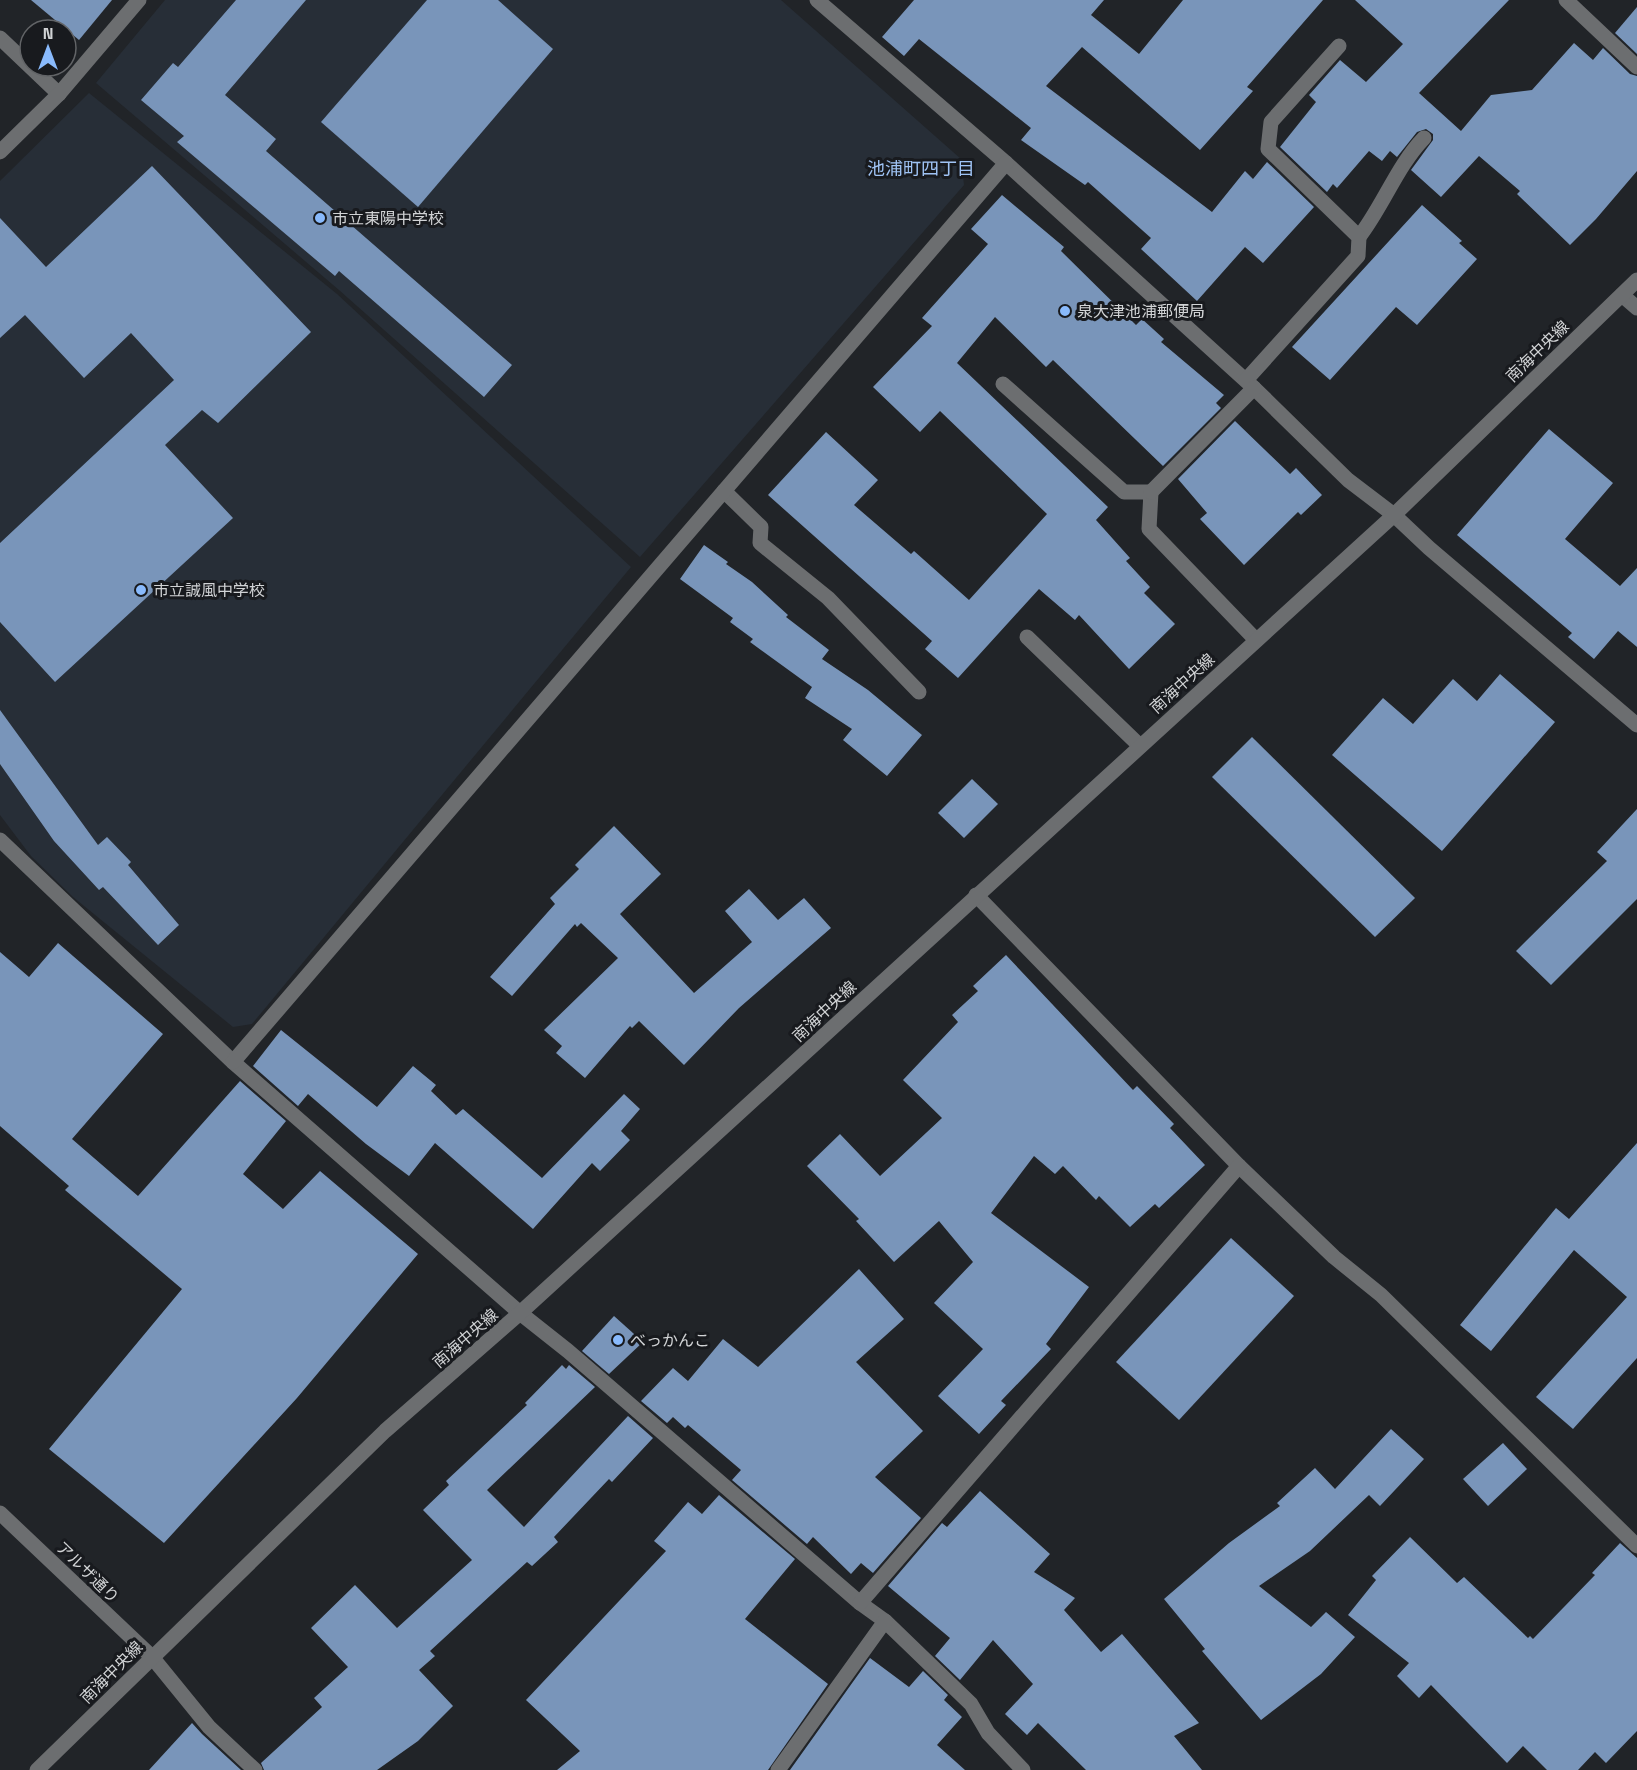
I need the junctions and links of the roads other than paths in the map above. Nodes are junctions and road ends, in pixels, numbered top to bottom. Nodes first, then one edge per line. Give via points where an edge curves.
1 (139, 0) edge
2 (817, 0) edge
3 (1566, 0) edge
4 (0, 38) edge
5 (1339, 46) dead end
6 (1637, 67) edge
7 (59, 94) junction
8 (1424, 138) dead end
9 (0, 152) edge
10 (1006, 163) junction
11 (1359, 237) junction
12 (1637, 280) edge
13 (1622, 295) junction
14 (1637, 308) edge
15 (1003, 384) dead end
16 (1250, 384) junction
17 (724, 491) junction
18 (1151, 492) junction
19 (1394, 515) junction
20 (1026, 637) dead end
21 (1256, 640) junction
22 (919, 692) dead end
23 (1637, 725) edge
24 (1140, 746) junction
25 (0, 840) edge
26 (976, 895) junction
27 (233, 1062) junction
28 (1239, 1166) junction
29 (520, 1314) junction
30 (0, 1513) edge
31 (1637, 1546) edge
32 (860, 1603) junction
33 (885, 1621) junction
34 (152, 1657) junction
35 (37, 1770) edge
36 (255, 1770) edge
37 (778, 1770) edge
38 (1023, 1770) edge

1 - 7 street
2 - 10 street
3 - 6 street
4 - 7 street
5 - 11 street via 1271,122 1268,149
7 - 9 street
8 - 11 street via 1410,152
10 - 16 street
10 - 17 street
11 - 16 street via 1358,256
12 - 13 street, 南海中央線
13 - 14 street
13 - 19 street, 南海中央線
15 - 18 street via 1124,492
16 - 18 street
16 - 19 street via 1348,480
17 - 22 street via 761,527 760,543 828,598
17 - 27 street
18 - 21 street via 1149,529
19 - 21 street, 南海中央線
19 - 23 street
20 - 24 street
21 - 24 street, 南海中央線
24 - 26 street, 南海中央線
25 - 27 street
26 - 28 street
26 - 29 street, 南海中央線
27 - 29 street
28 - 31 street via 1334,1257 1382,1295
28 - 32 street
29 - 32 street
29 - 34 street, 南海中央線 via 385,1431
30 - 34 street, アルザ通り
32 - 33 street
33 - 37 street
33 - 38 street via 971,1704 988,1733
34 - 35 street, 南海中央線
34 - 36 street, アルザ通り via 209,1727

